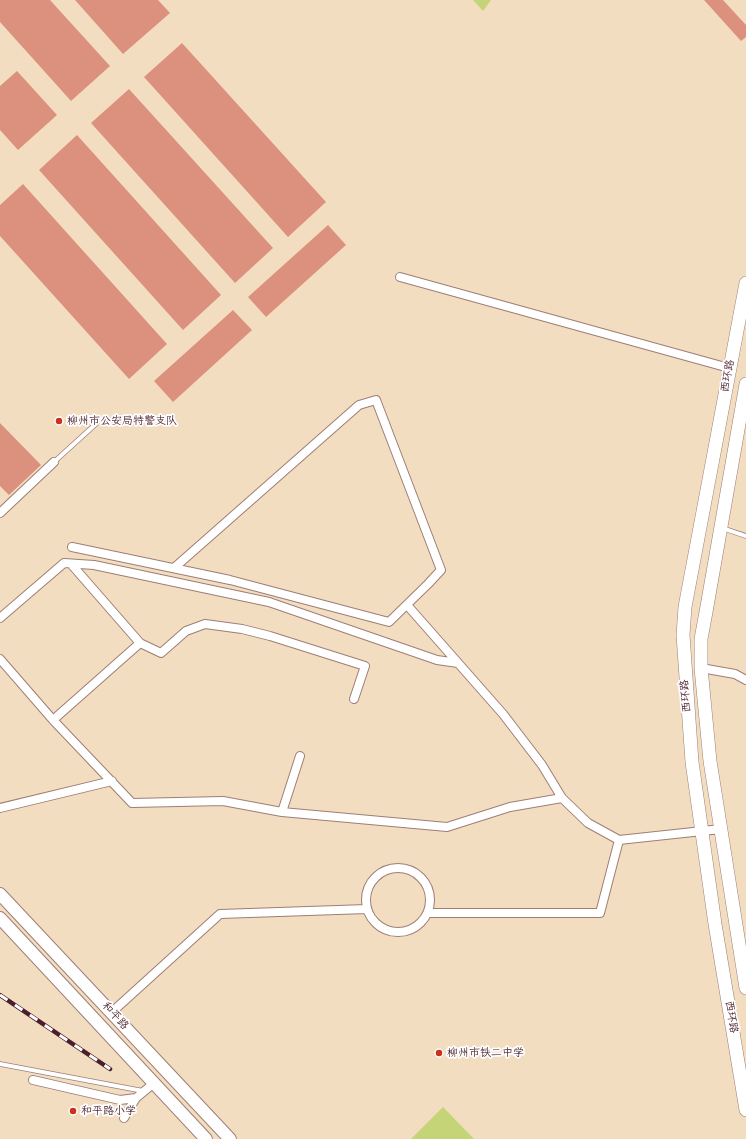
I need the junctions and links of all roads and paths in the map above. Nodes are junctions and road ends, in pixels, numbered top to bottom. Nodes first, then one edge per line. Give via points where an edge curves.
1 (400, 276) dead end
2 (746, 283) edge
3 (729, 368) junction
4 (746, 384) edge
5 (744, 404) edge
6 (98, 422) dead end
7 (54, 462) joint
8 (0, 513) edge
9 (720, 527) junction
10 (746, 536) edge
11 (72, 547) dead end
12 (72, 565) junction
13 (174, 568) junction
14 (407, 605) junction
15 (0, 618) edge
16 (140, 643) junction
17 (0, 659) edge
18 (458, 664) junction
19 (700, 668) junction
20 (746, 680) edge
21 (354, 700) dead end
22 (53, 720) junction
23 (300, 756) dead end
24 (112, 781) junction
25 (562, 798) junction
26 (0, 808) edge
27 (282, 812) junction
28 (721, 829) junction
29 (703, 831) junction
30 (619, 840) junction
31 (0, 894) edge
32 (367, 909) junction
33 (428, 913) junction
34 (0, 918) edge
35 (746, 988) edge
36 (112, 1012) junction
37 (0, 1064) edge
38 (33, 1080) dead end
39 (154, 1083) junction
40 (144, 1091) junction
41 (136, 1098) junction
42 (746, 1110) edge
43 (124, 1118) dead end
44 (206, 1139) edge
45 (230, 1139) edge

1 - 3 street
2 - 3 main road, 西环路
3 - 29 main road, 西环路 via 685,607 683,635 692,762
4 - 5 main road, 西环路
5 - 9 main road, 西环路
6 - 7 lane
7 - 8 street
9 - 10 lane
9 - 19 main road, 西环路 via 702,639
11 - 13 street
12 - 15 street via 64,563
12 - 16 street
12 - 18 street via 94,565 269,602 437,660
13 - 14 street via 230,580 389,622
13 - 14 street via 359,405 376,400 441,570
14 - 18 street
16 - 21 street via 161,653 186,632 205,624 270,636 365,666
16 - 22 street
17 - 22 street
18 - 25 street via 503,714 542,765
19 - 20 street via 735,674
19 - 28 main road, 西环路 via 710,761
22 - 24 street
23 - 27 street
24 - 26 street
24 - 27 street via 132,803 223,801
25 - 27 street via 510,807 447,827
25 - 30 street via 588,823
28 - 29 street
28 - 35 main road, 西环路
29 - 30 street
29 - 42 main road, 西环路 via 715,924
30 - 33 street via 600,913
31 - 36 main road, 和平路
32 - 33 street via 376,923 391,931 402,932 422,922
32 - 33 street via 368,888 373,880 389,868 399,867 418,874 425,882 429,891
32 - 36 street via 220,914
34 - 39 main road, 和平路
36 - 45 main road, 和平路
37 - 40 lane
38 - 41 street via 120,1100
39 - 40 street
39 - 44 main road, 和平路
40 - 41 street
41 - 43 street

